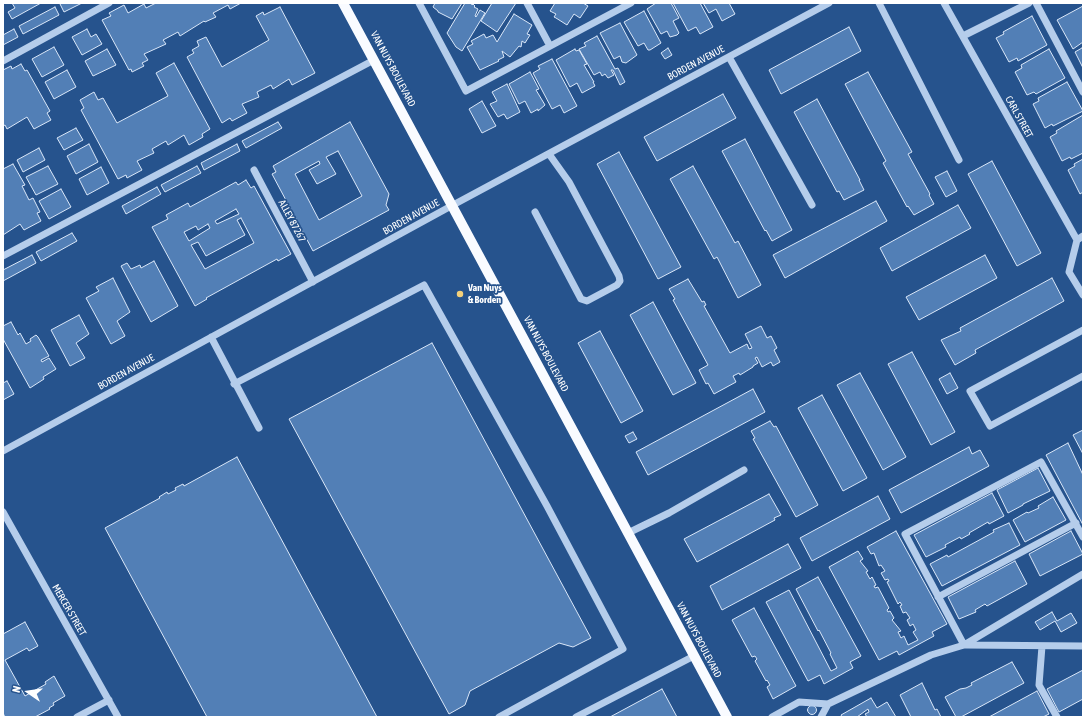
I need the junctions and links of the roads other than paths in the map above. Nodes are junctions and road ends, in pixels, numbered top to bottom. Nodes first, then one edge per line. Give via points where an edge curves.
1 (109, 3) edge
2 (344, 3) edge
3 (419, 3) edge
4 (527, 3) edge
5 (631, 3) edge
6 (829, 3) edge
7 (879, 3) edge
8 (944, 3) edge
9 (1028, 3) edge
10 (1036, 3) edge
11 (962, 36) junction
12 (550, 46) junction
13 (729, 57) junction
14 (374, 60) junction
15 (3, 61) edge
16 (1083, 92) edge
17 (549, 154) junction
18 (959, 160) dead end
19 (254, 170) dead end
20 (453, 205) junction
21 (812, 205) dead end
22 (535, 212) dead end
23 (1080, 238) edge
24 (3, 256) edge
25 (313, 282) junction
26 (1083, 295) edge
27 (1083, 330) edge
28 (210, 337) junction
29 (1083, 376) edge
30 (234, 384) junction
31 (258, 428) dead end
32 (3, 451) edge
33 (744, 470) dead end
34 (3, 512) edge
35 (1076, 523) junction
36 (628, 533) junction
37 (1083, 537) edge
38 (1083, 574) edge
39 (938, 597) junction
40 (964, 645) junction
41 (1042, 646) junction
42 (1083, 646) edge
43 (694, 656) junction
44 (109, 700) junction
45 (828, 704) junction
46 (77, 717) edge
47 (118, 717) edge
48 (499, 717) edge
49 (576, 717) edge
50 (727, 717) edge
51 (772, 717) edge
52 (821, 717) edge
53 (1057, 717) edge

1 - 15 street
2 - 14 main road, VAN NUYS BOULEVARD
3 - 12 street via 466,91
4 - 12 street
5 - 12 street
6 - 13 street, BORDEN AVENUE
7 - 18 street
8 - 11 street, CARL STREET
9 - 11 street
10 - 16 street
11 - 23 street, CARL STREET
13 - 17 street, BORDEN AVENUE
13 - 21 street
14 - 20 main road, VAN NUYS BOULEVARD
14 - 24 street
17 - 20 street, BORDEN AVENUE
17 - 22 street via 569,182 620,282 587,301 581,299
19 - 25 street, ALLEY 87267
20 - 25 street, BORDEN AVENUE
20 - 36 main road, VAN NUYS BOULEVARD
23 - 26 street via 1070,272
25 - 28 street, BORDEN AVENUE
27 - 29 street via 970,391 990,426
28 - 30 street
28 - 32 street, BORDEN AVENUE
30 - 31 street
30 - 48 street via 424,285 623,649
33 - 36 street
34 - 44 street, MERCER STREET
35 - 37 street
35 - 39 street
35 - 39 street via 1041,462 905,534
36 - 43 main road, VAN NUYS BOULEVARD
38 - 40 street
39 - 40 street
40 - 41 street
40 - 45 street via 931,655
41 - 42 street
41 - 53 street via 1039,685
43 - 49 street
43 - 50 main road, VAN NUYS BOULEVARD
44 - 46 street
44 - 47 street, MERCER STREET
45 - 51 street via 799,702
45 - 52 street

